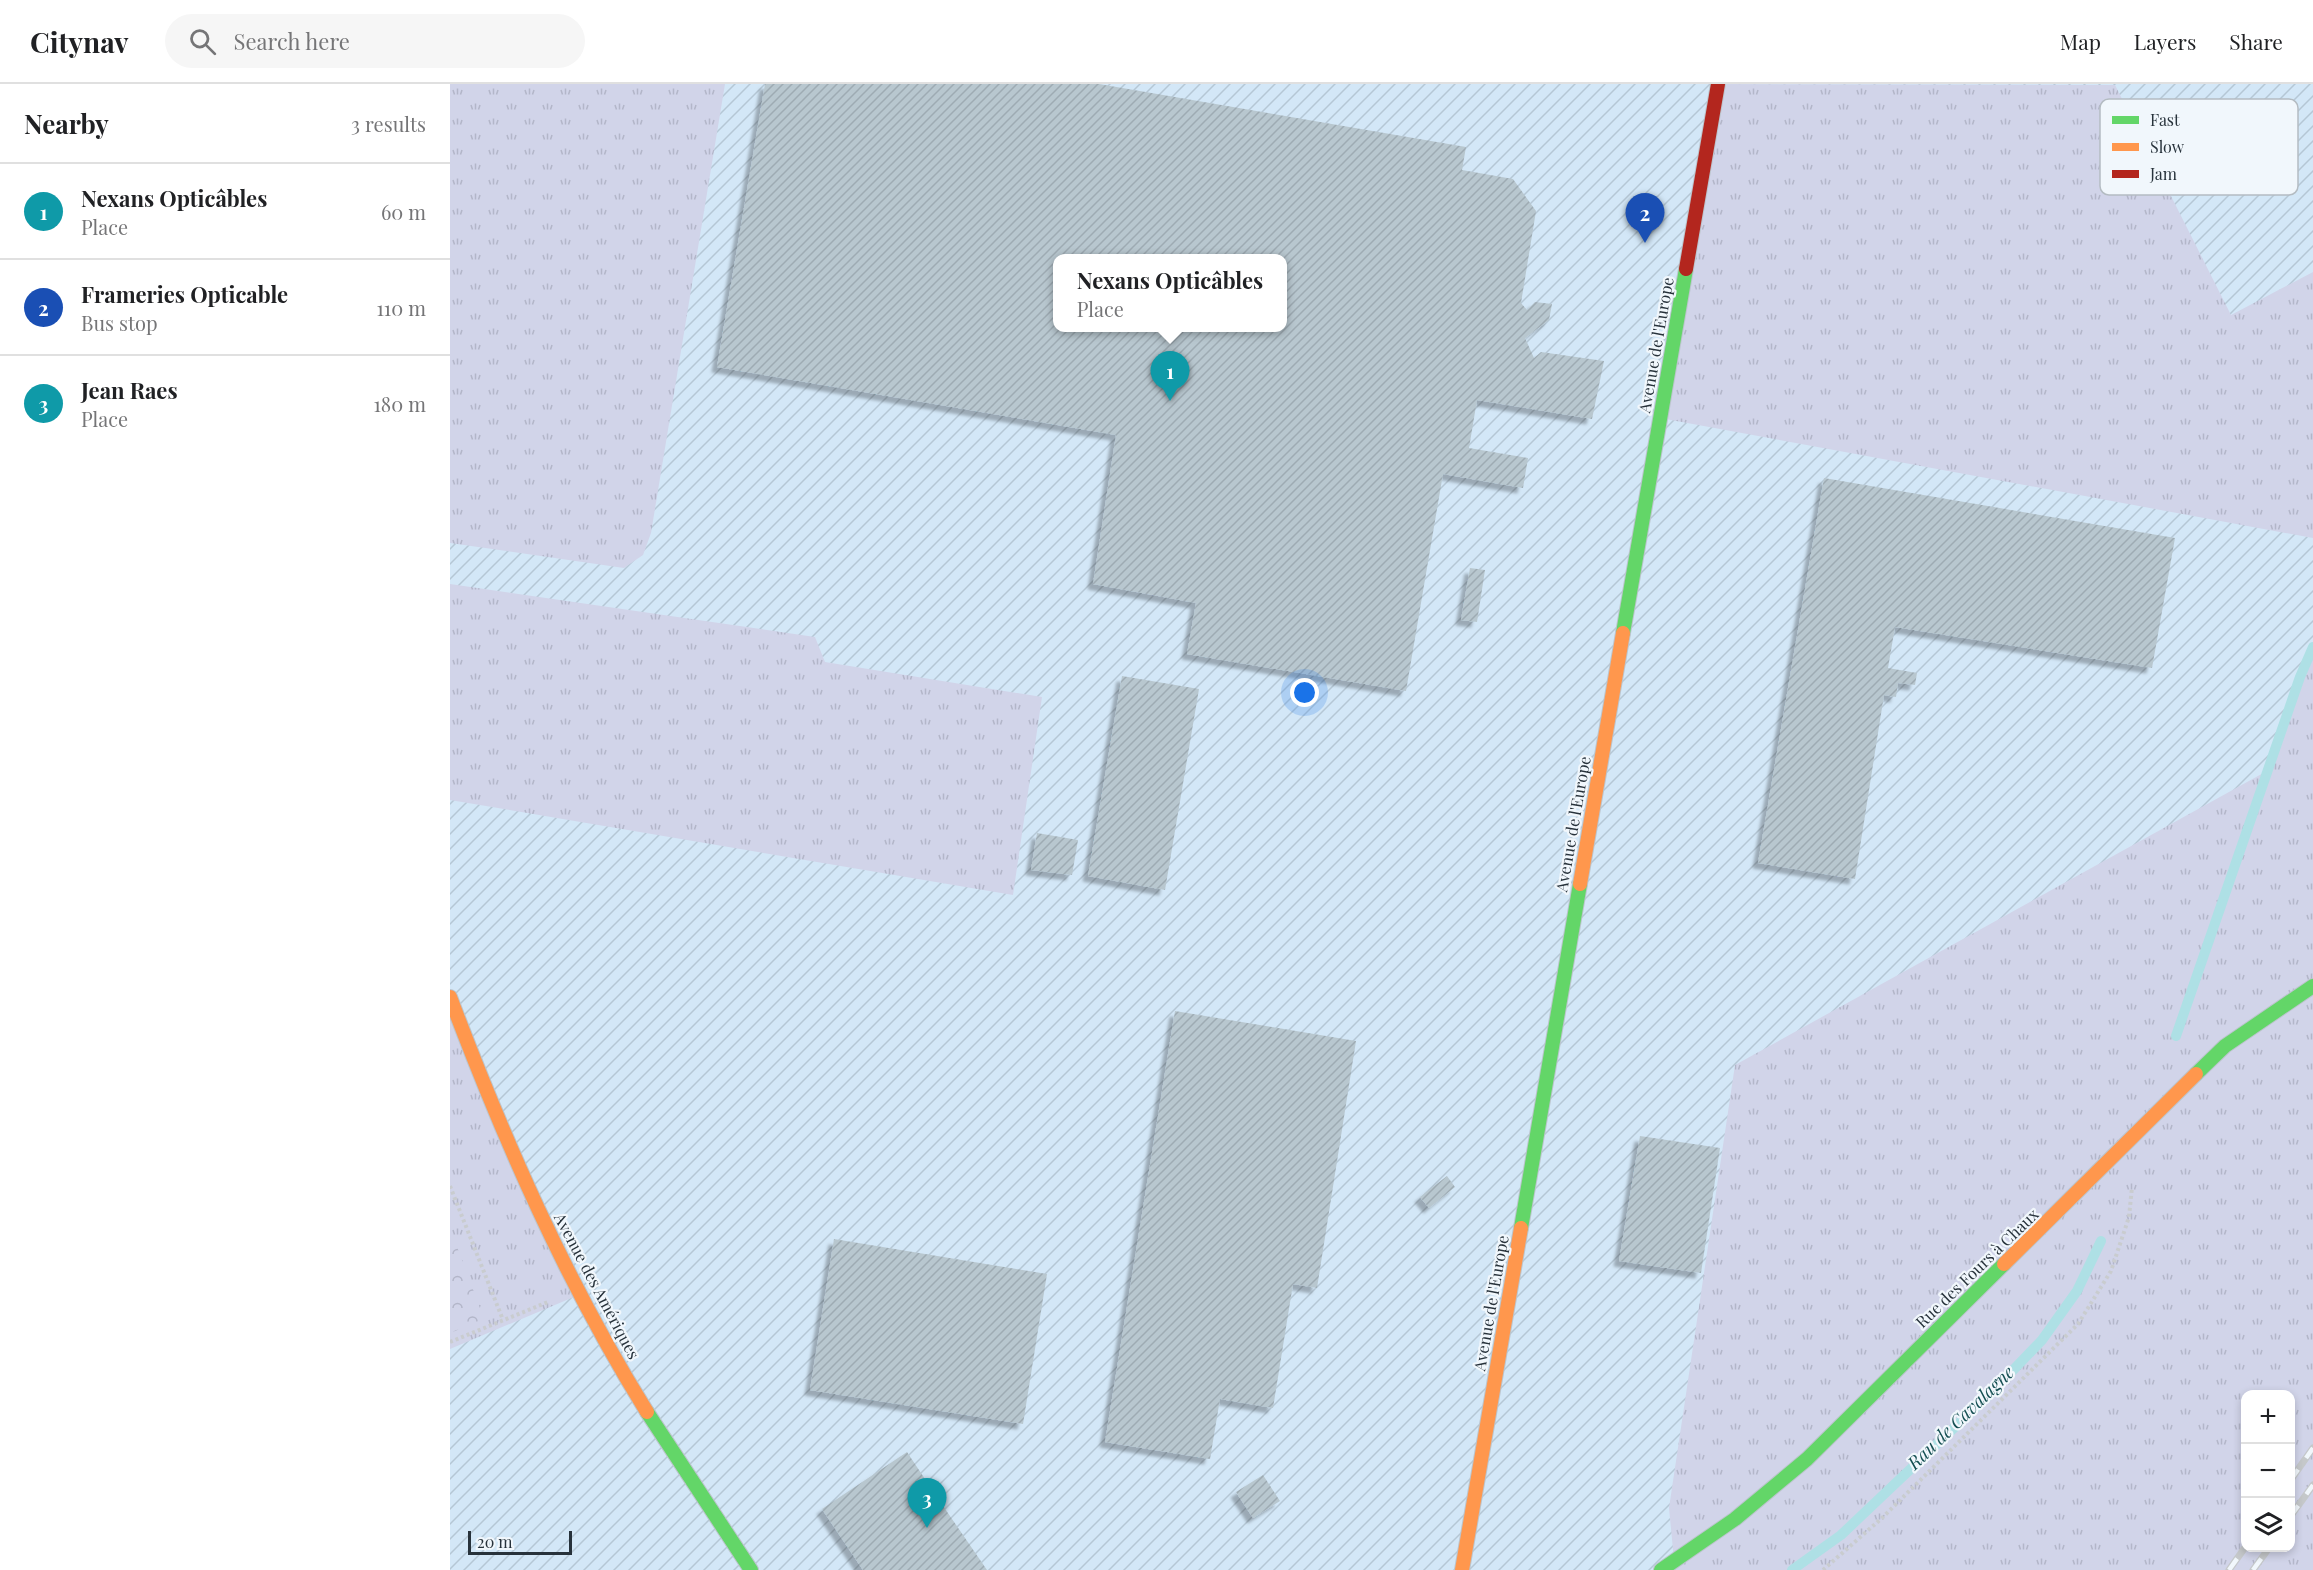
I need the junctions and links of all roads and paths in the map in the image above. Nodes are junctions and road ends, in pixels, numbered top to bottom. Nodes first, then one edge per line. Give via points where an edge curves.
1 (1718, 84) edge
2 (2313, 986) edge
3 (450, 998) edge
4 (2132, 1182) dead end
5 (450, 1186) edge
6 (450, 1342) edge
7 (751, 1570) edge
8 (1462, 1570) edge
9 (1661, 1570) edge
10 (1823, 1570) edge

1 - 8 street, Avenue de l'Europe
2 - 9 street, Rue des Fours à Chaux via 2225,1046 1807,1459 1735,1519
3 - 7 street, Avenue des Amériques via 524,1182 581,1294 631,1385
4 - 10 path via 2129,1217 2111,1271 2078,1324 1882,1518
5 - 6 path via 503,1320

